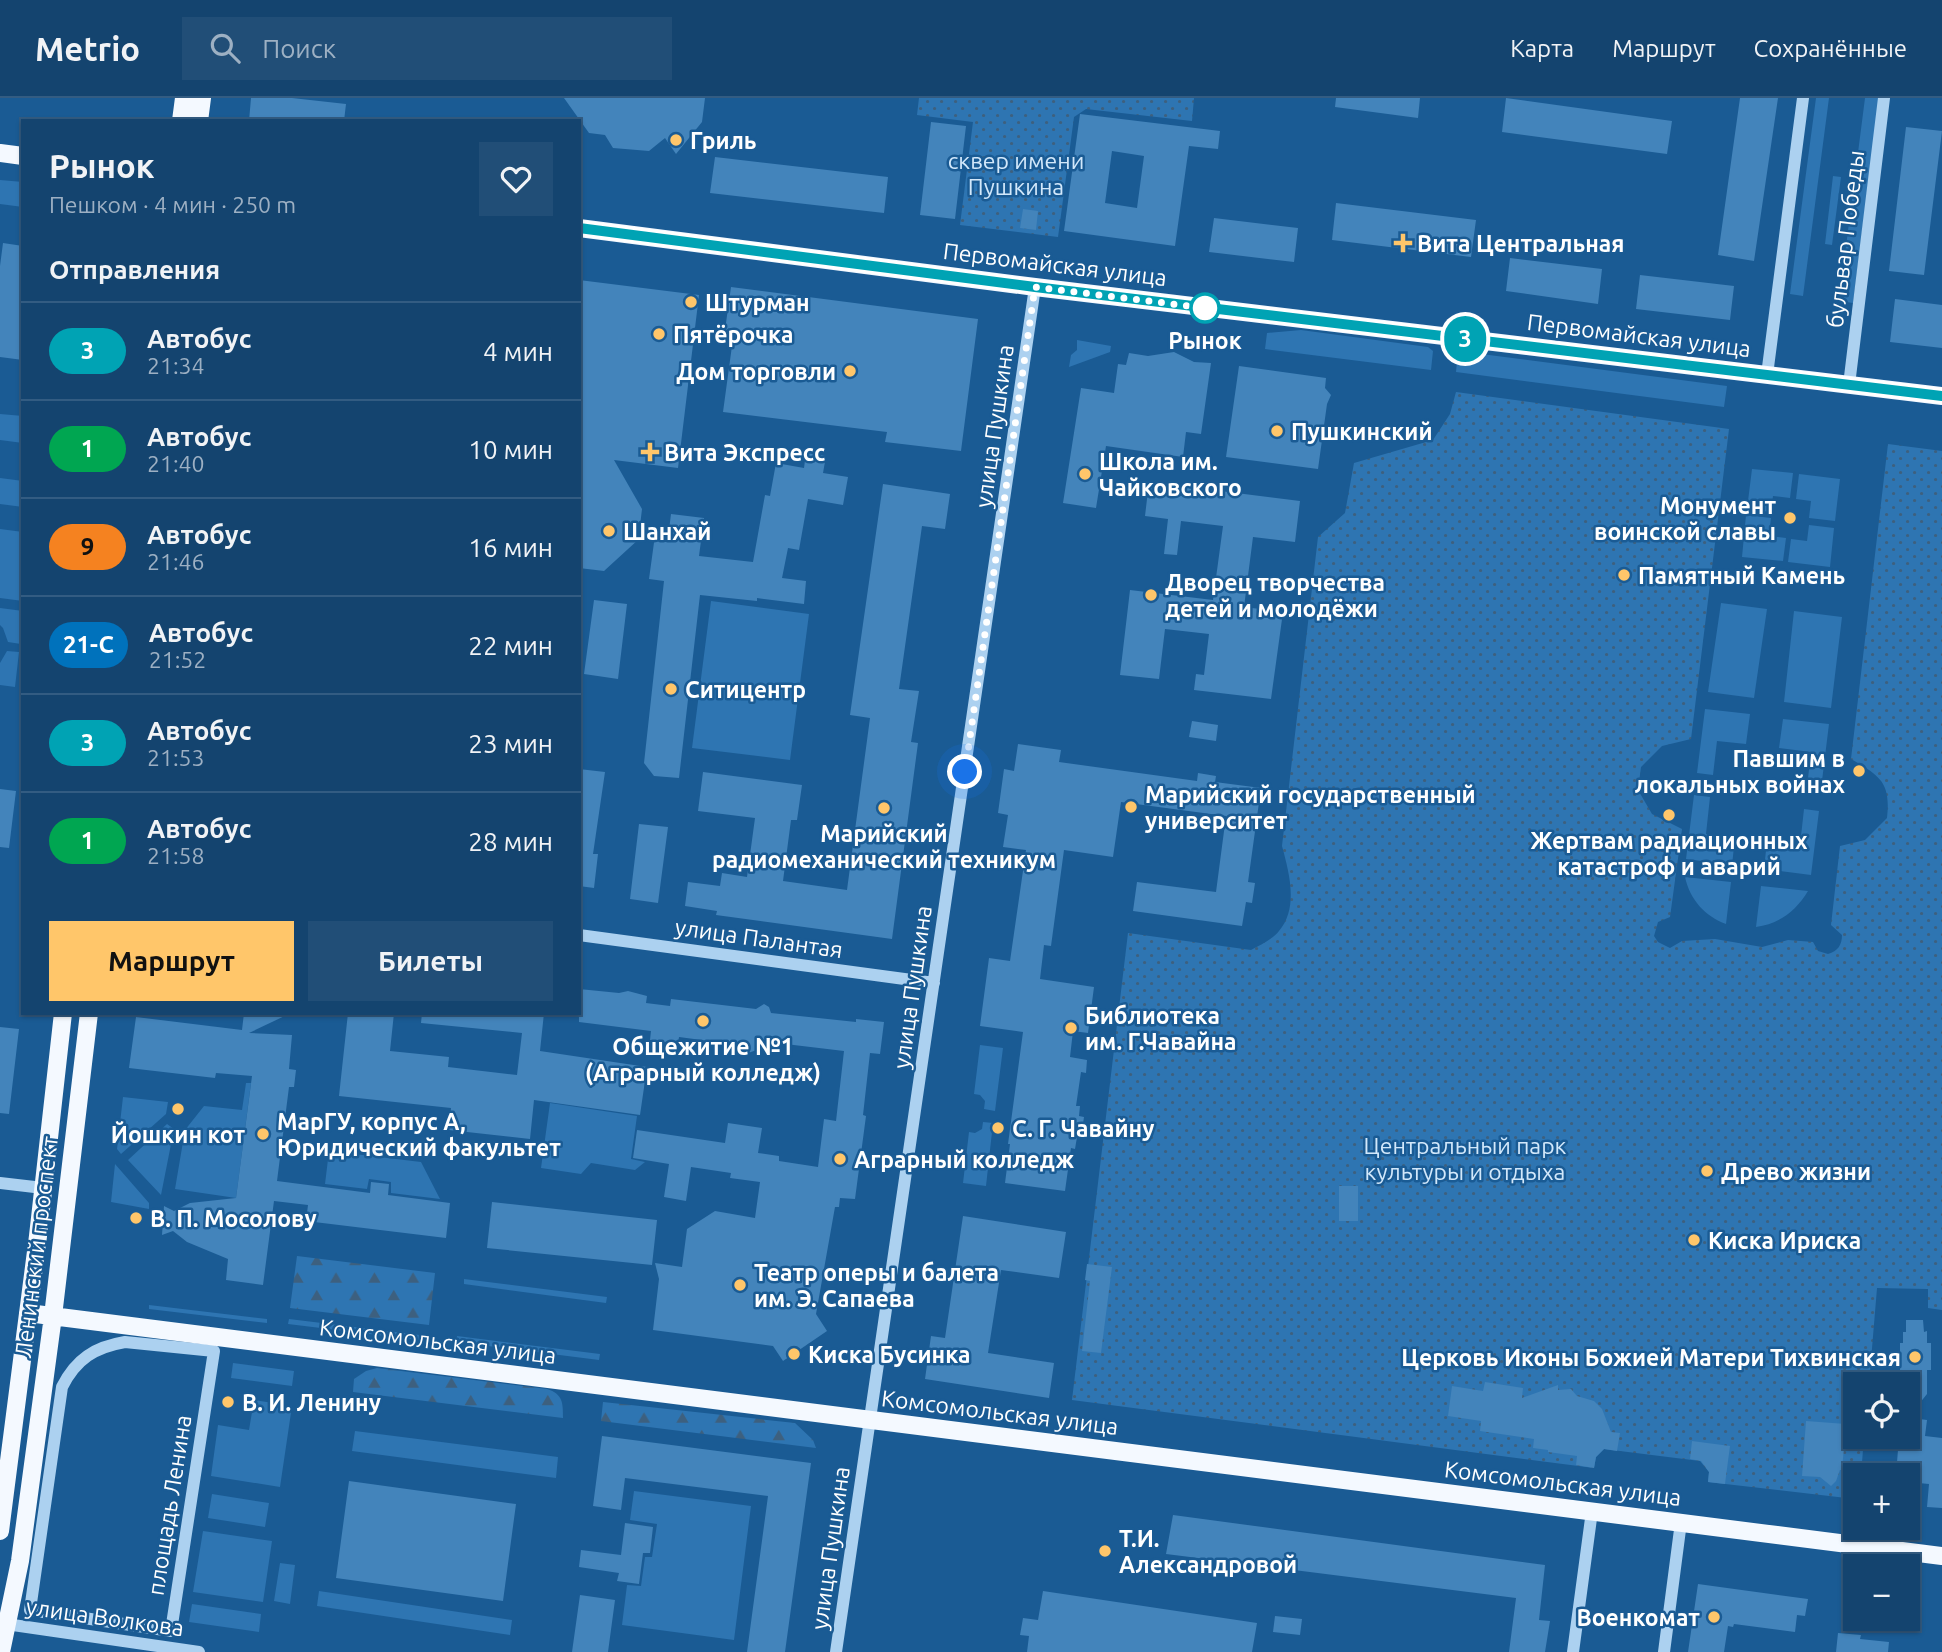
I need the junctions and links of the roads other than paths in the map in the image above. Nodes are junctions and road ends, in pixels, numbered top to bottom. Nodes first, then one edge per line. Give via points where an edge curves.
1 (184, 98) edge
2 (202, 98) edge
3 (1803, 98) edge
4 (1884, 98) edge
5 (181, 119) edge
6 (199, 119) edge
7 (0, 153) edge
8 (21, 156) edge
9 (581, 228) edge
10 (1035, 287) junction
11 (1767, 375) junction
12 (1849, 385) junction
13 (1942, 396) edge
14 (581, 935) edge
15 (934, 983) junction
16 (63, 1015) edge
17 (89, 1015) edge
18 (0, 1183) edge
19 (43, 1188) junction
20 (66, 1191) junction
21 (28, 1312) junction
22 (53, 1316) junction
23 (214, 1351) joint
24 (870, 1421) junction
25 (1592, 1511) junction
26 (1682, 1522) junction
27 (0, 1531) edge
28 (1942, 1556) edge
29 (6, 1624) junction
30 (1, 1652) edge
31 (199, 1652) edge
32 (836, 1652) edge
33 (1573, 1652) edge
34 (1664, 1652) edge

1 - 5 main road
2 - 6 main road
3 - 11 street
4 - 12 street, бульвар Победы
7 - 8 main road
9 - 10 main road, Первомайская улица
10 - 11 main road, Первомайская улица
10 - 15 street, улица Пушкина
11 - 12 main road, Первомайская улица
12 - 13 main road, Первомайская улица
14 - 15 street, улица Палантая
15 - 24 street, улица Пушкина
16 - 19 main road, Ленинский проспект
17 - 20 main road, Ленинский проспект
18 - 19 street
19 - 20 main road
19 - 21 main road, Ленинский проспект
20 - 22 main road, Ленинский проспект
21 - 22 main road, Комсомольская улица
21 - 27 main road, Ленинский проспект
22 - 24 main road, Комсомольская улица
22 - 29 main road, Ленинский проспект via 20,1561
23 - 23 street, площадь Ленина via 125,1342 96,1350 70,1371 62,1387 30,1610 171,1631
24 - 25 main road, Комсомольская улица
24 - 32 street, улица Пушкина
25 - 26 main road, Комсомольская улица
25 - 33 street
26 - 28 main road, Комсомольская улица
26 - 34 street
29 - 30 main road, Ленинский проспект
29 - 31 street, улица Волкова

